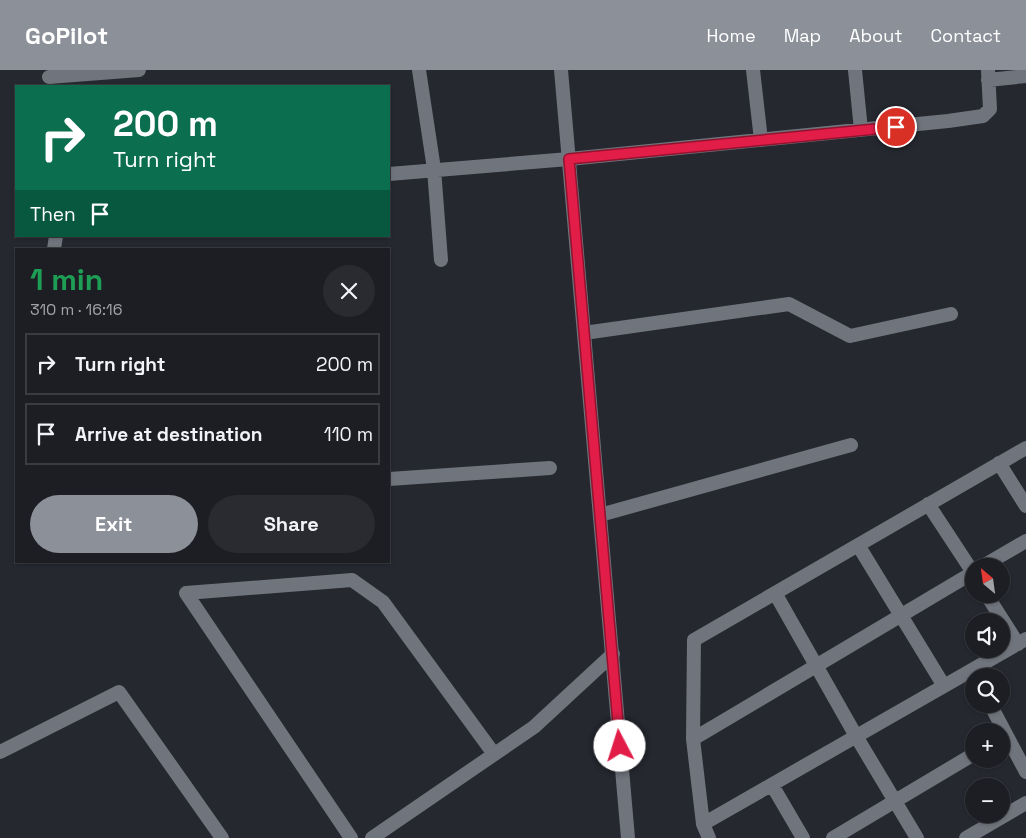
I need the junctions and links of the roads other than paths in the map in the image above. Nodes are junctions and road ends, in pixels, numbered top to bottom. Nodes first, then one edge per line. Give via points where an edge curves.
1 (139, 70) edge
2 (419, 70) edge
3 (561, 70) edge
4 (753, 70) edge
5 (855, 70) edge
6 (988, 75) edge
7 (1026, 76) edge
8 (49, 78) edge
9 (861, 130) junction
10 (761, 140) junction
11 (569, 159) junction
12 (434, 169) junction
13 (390, 174) edge
14 (441, 260) dead end
15 (951, 314) dead end
16 (584, 333) junction
17 (851, 445) dead end
18 (1026, 448) edge
19 (999, 463) junction
20 (550, 468) dead end
21 (390, 479) edge
22 (928, 504) junction
23 (1026, 506) edge
24 (600, 515) junction
25 (1026, 541) edge
26 (858, 545) junction
27 (967, 558) edge
28 (998, 558) edge
29 (965, 578) edge
30 (775, 593) junction
31 (993, 603) edge
32 (900, 616) junction
33 (1022, 642) edge
34 (613, 654) junction
35 (816, 666) junction
36 (982, 668) edge
37 (965, 677) edge
38 (944, 686) junction
39 (856, 736) junction
40 (693, 738) junction
41 (1010, 746) edge
42 (0, 752) edge
43 (494, 754) junction
44 (965, 759) edge
45 (1026, 772) edge
46 (772, 785) junction
47 (895, 801) junction
48 (1026, 803) edge
49 (704, 824) junction
50 (222, 838) edge
51 (351, 838) edge
52 (372, 838) edge
53 (628, 838) edge
54 (709, 838) edge
55 (803, 838) edge
56 (833, 838) edge
57 (918, 838) edge
58 (966, 838) edge

1 - 8 street
2 - 12 street
3 - 11 street
4 - 10 street
5 - 9 street
6 - 7 street
6 - 9 street via 990,110 983,116
9 - 10 street
10 - 11 street
11 - 12 street
11 - 16 street
12 - 13 street
12 - 14 street
15 - 16 street via 850,336 790,304
16 - 24 street
17 - 24 street
18 - 19 street
19 - 22 street
19 - 23 street
20 - 21 street
22 - 26 street
22 - 27 street
24 - 34 street
25 - 28 street
26 - 30 street
26 - 32 street
29 - 32 street
30 - 35 street
30 - 40 street via 694,640
31 - 33 street
32 - 35 street
32 - 38 street
33 - 36 street
34 - 43 street via 534,727
34 - 53 street
35 - 39 street
35 - 40 street
37 - 38 street
38 - 39 street
39 - 46 street
39 - 47 street
40 - 49 street
41 - 45 street
42 - 50 street via 119,692
43 - 51 street via 383,602 352,580 186,593
43 - 52 street
44 - 47 street
46 - 49 street
46 - 55 street
47 - 56 street
47 - 57 street
48 - 58 street
49 - 54 street

